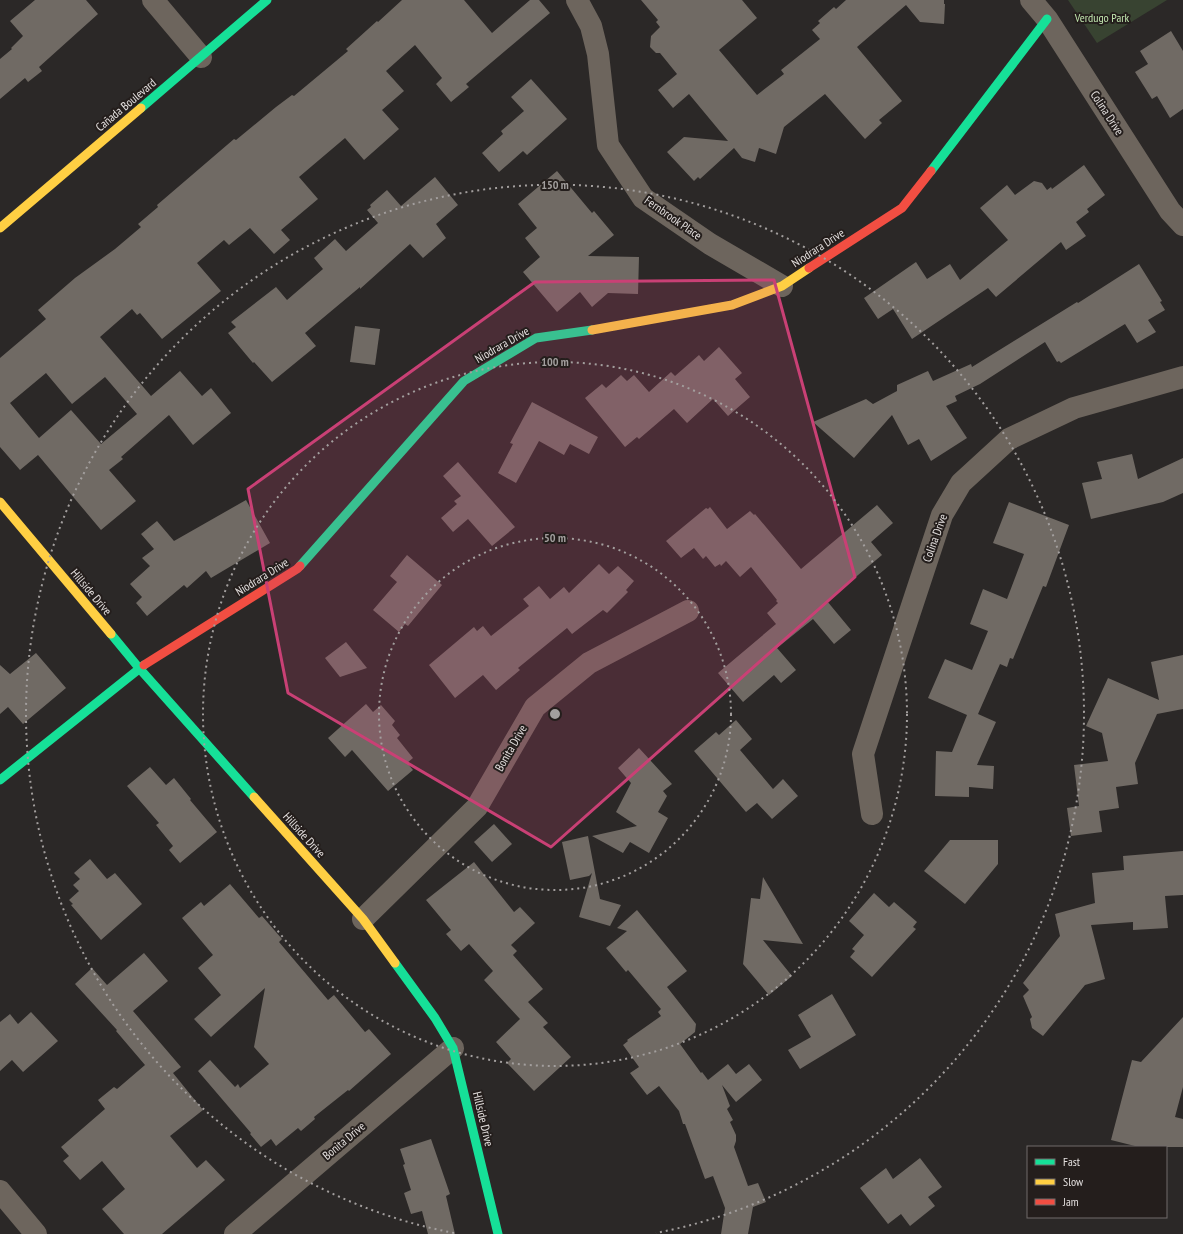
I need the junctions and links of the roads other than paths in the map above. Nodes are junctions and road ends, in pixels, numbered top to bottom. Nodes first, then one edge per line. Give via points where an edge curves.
1 (153, 0) edge
2 (267, 0) edge
3 (577, 0) edge
4 (1031, 0) edge
5 (1047, 19) junction
6 (201, 57) junction
7 (1183, 225) edge
8 (0, 228) edge
9 (782, 286) junction
10 (1183, 377) edge
11 (0, 502) edge
12 (688, 611) dead end
13 (139, 668) junction
14 (0, 780) edge
15 (872, 814) dead end
16 (363, 919) junction
17 (454, 1048) junction
18 (0, 1191) edge
19 (36, 1234) edge
20 (235, 1234) edge
21 (498, 1234) edge

1 - 6 street
2 - 6 street, Cañada Boulevard
3 - 9 street, Fernbrook Place via 590,26 598,54 608,145 643,198 710,244
4 - 5 street, Colina Drive
5 - 7 street, Colina Drive via 1170,211
5 - 9 street, Niodrara Drive via 902,208
6 - 8 street, Cañada Boulevard
9 - 13 street, Niodrara Drive via 732,305 536,338 464,381 297,569
10 - 15 street, Colina Drive via 1074,408 1009,439 961,483 942,515 863,754
11 - 13 street, Hillside Drive
12 - 16 street, Bonita Drive via 589,663 535,707 477,807
13 - 14 street, Niodrara Drive
13 - 16 street, Hillside Drive
16 - 17 street, Hillside Drive
17 - 20 street, Bonita Drive
17 - 21 street, Hillside Drive
18 - 19 street

